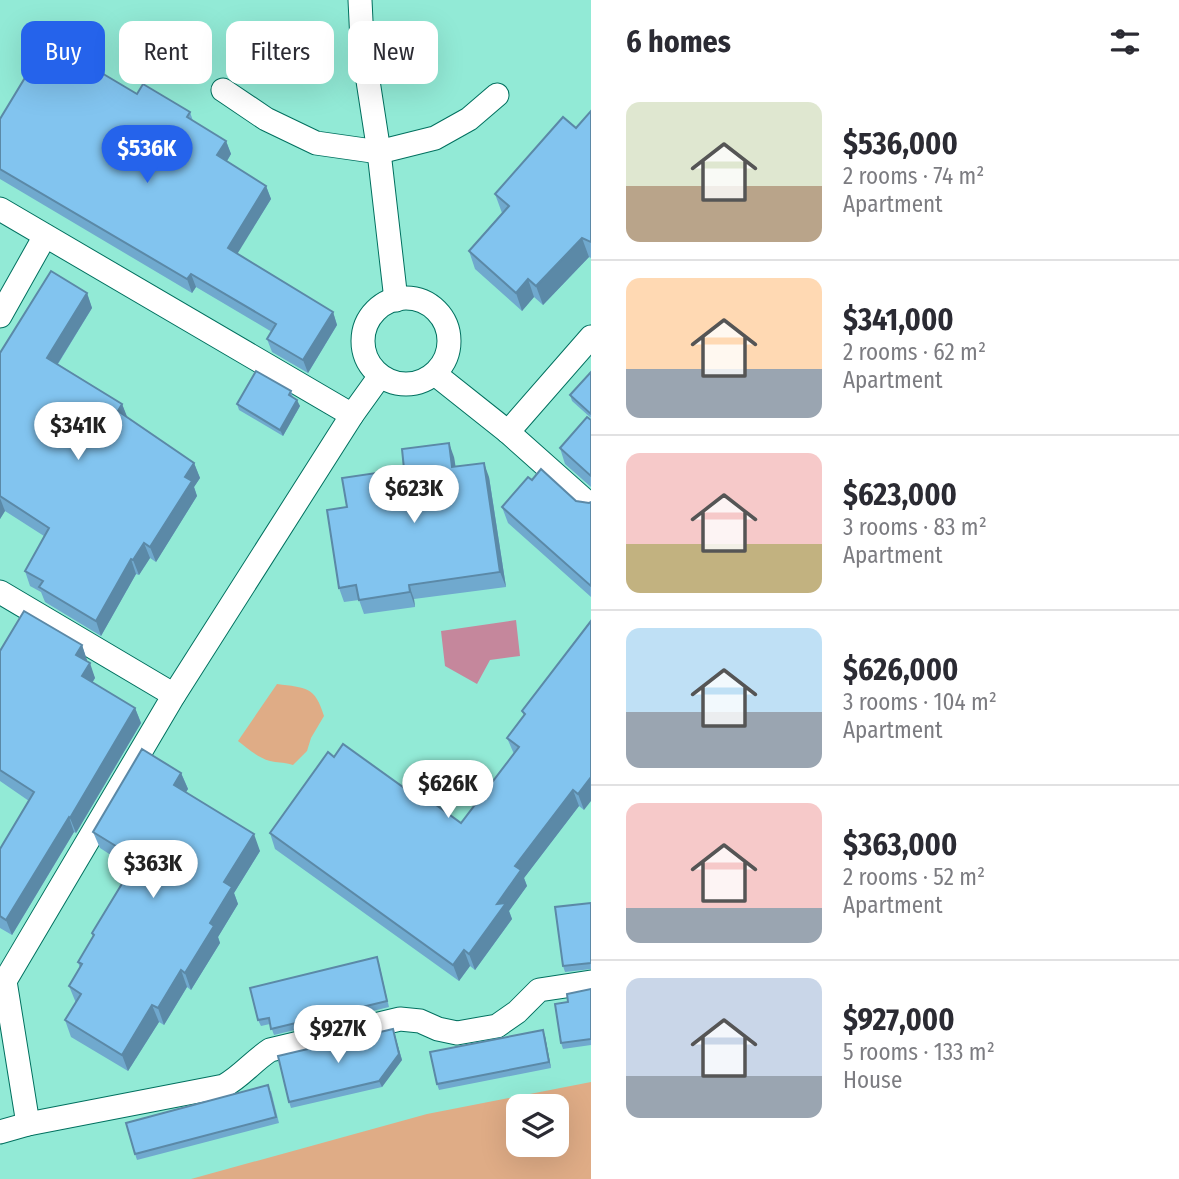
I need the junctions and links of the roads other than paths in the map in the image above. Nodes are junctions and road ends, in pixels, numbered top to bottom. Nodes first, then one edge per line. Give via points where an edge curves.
1 (360, 0) edge
2 (223, 90) dead end
3 (497, 95) dead end
4 (379, 152) junction
5 (0, 209) edge
6 (45, 236) junction
7 (396, 300) junction
8 (0, 316) edge
9 (591, 337) edge
10 (435, 374) junction
11 (380, 376) junction
12 (352, 415) junction
13 (508, 432) junction
14 (591, 506) edge
15 (0, 592) edge
16 (174, 695) junction
17 (591, 982) edge
18 (28, 1124) junction
19 (0, 1132) edge

1 - 4 lane
2 - 4 lane via 266,119 316,143
3 - 4 lane via 469,119 435,138
4 - 7 lane
5 - 6 lane
6 - 8 lane
6 - 12 lane
7 - 10 lane via 429,304 447,325 449,351
7 - 11 lane via 377,309 364,332 367,359
9 - 13 lane
10 - 11 lane via 412,385
10 - 13 lane
11 - 12 lane
12 - 16 lane
13 - 14 lane
15 - 16 lane
16 - 18 lane via 5,981
17 - 18 lane via 538,990 497,1026 457,1033 400,1019 270,1050 224,1086
18 - 19 lane

